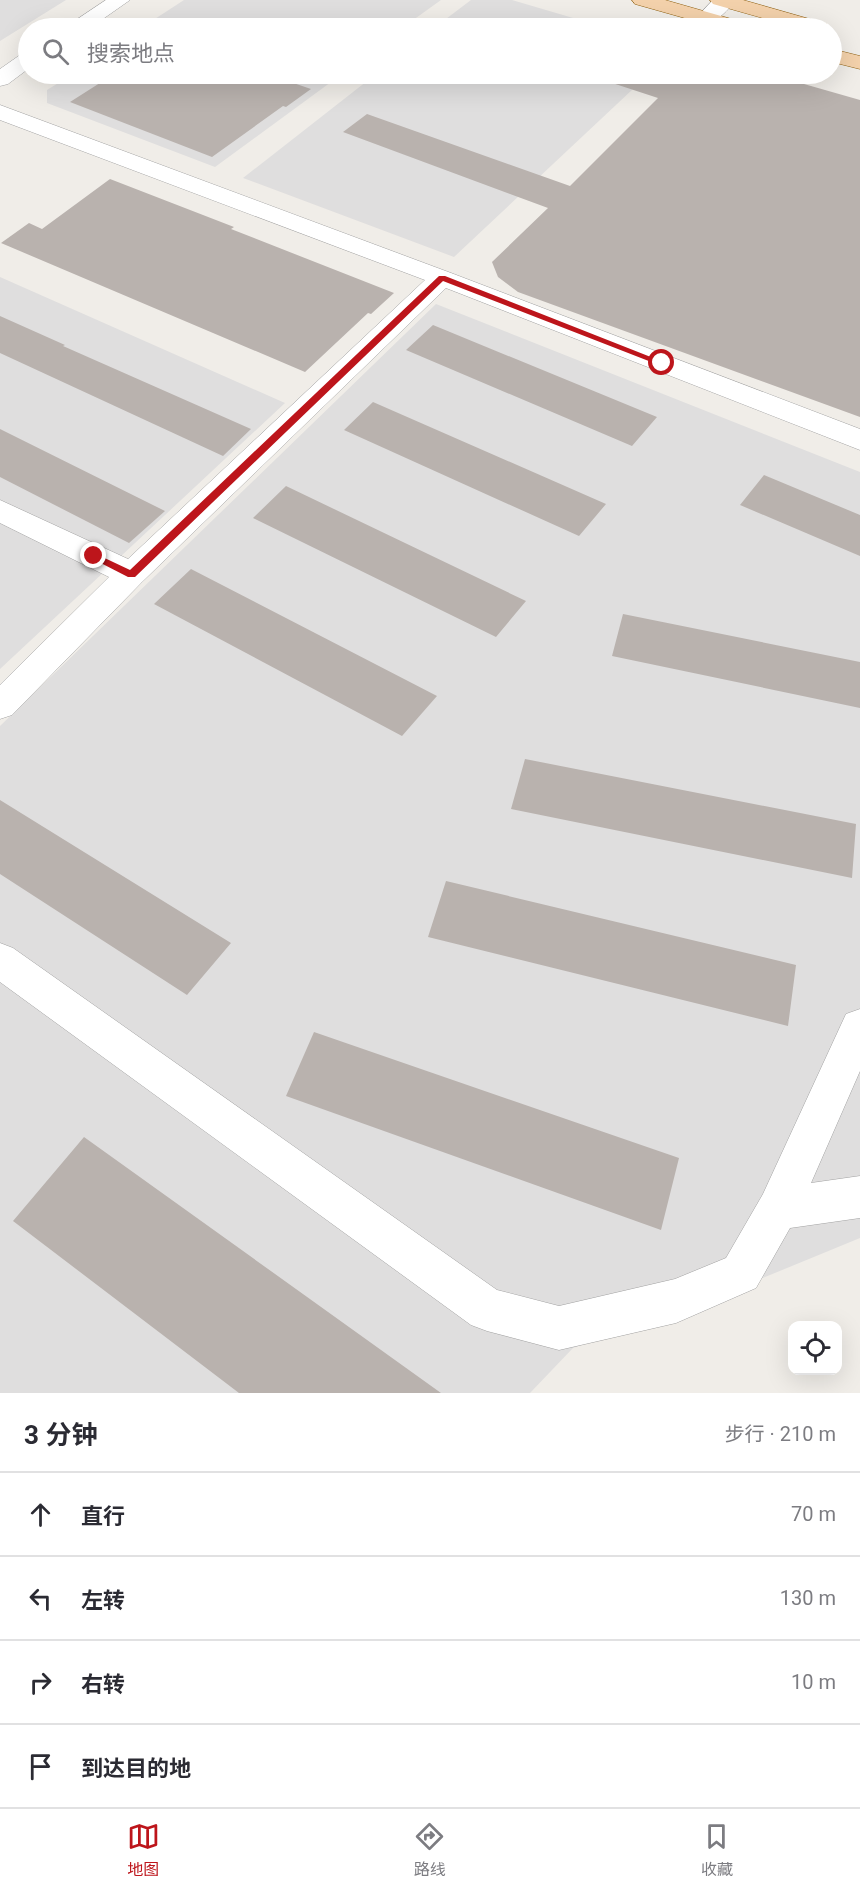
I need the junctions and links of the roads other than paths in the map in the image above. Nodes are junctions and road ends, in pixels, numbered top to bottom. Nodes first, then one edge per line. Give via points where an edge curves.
1 (120, 0) edge
2 (642, 0) edge
3 (723, 0) edge
4 (92, 18) edge
5 (706, 18) joint
6 (785, 18) edge
7 (842, 58) edge
8 (860, 63) edge
9 (18, 67) edge
10 (0, 79) edge
11 (0, 112) edge
12 (442, 278) junction
13 (860, 440) edge
14 (0, 510) edge
15 (131, 574) junction
16 (0, 706) edge
17 (0, 960) edge
18 (860, 1027) edge
19 (860, 1197) edge
20 (778, 1209) junction

1 - 4 street
2 - 5 main road
3 - 5 street
3 - 6 main road
7 - 8 main road
9 - 10 street
11 - 12 street
12 - 13 street
12 - 15 street
14 - 15 street
15 - 16 street
17 - 20 street via 486,1309 559,1328 676,1300 741,1273
18 - 20 street
19 - 20 street

